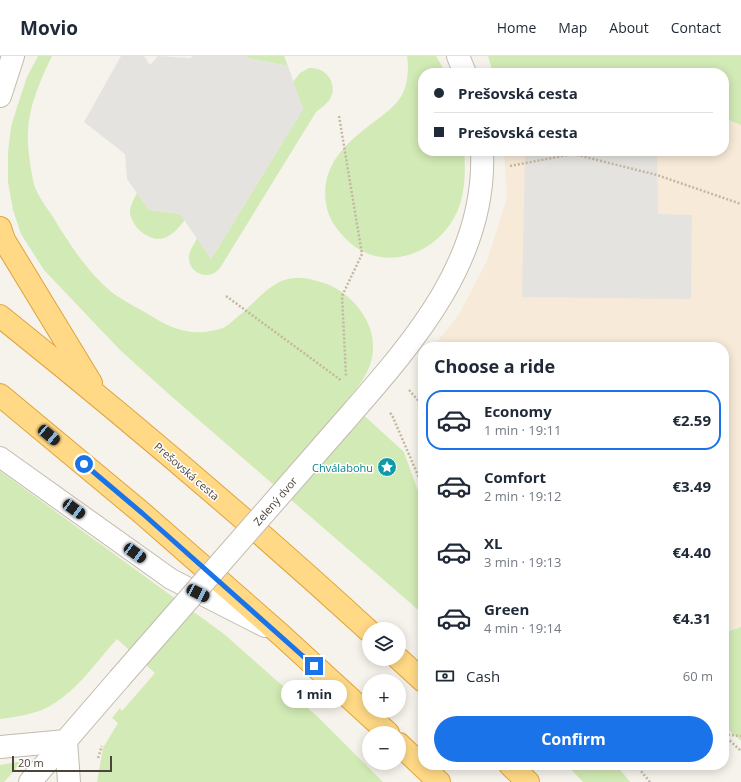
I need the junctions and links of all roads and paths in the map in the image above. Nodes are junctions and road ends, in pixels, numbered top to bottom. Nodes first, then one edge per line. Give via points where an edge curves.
1 (13, 56) edge
2 (458, 56) edge
3 (463, 68) edge
4 (0, 96) edge
5 (339, 116) dead end
6 (547, 156) edge
7 (581, 156) edge
8 (483, 161) edge
9 (741, 204) edge
10 (0, 228) edge
11 (226, 296) dead end
12 (0, 316) edge
13 (346, 384) junction
14 (0, 395) edge
15 (367, 395) junction
16 (99, 396) junction
17 (0, 457) edge
18 (418, 475) edge
19 (362, 625) edge
20 (280, 634) junction
21 (406, 665) edge
22 (418, 676) edge
23 (380, 726) edge
24 (729, 735) edge
25 (741, 736) edge
26 (729, 740) edge
27 (66, 741) junction
28 (0, 747) edge
29 (406, 751) edge
30 (741, 751) edge
31 (418, 762) edge
32 (426, 770) edge
33 (515, 770) edge
34 (640, 770) edge
35 (30, 782) edge
36 (69, 782) edge
37 (439, 782) edge
38 (528, 782) edge
39 (650, 782) edge

1 - 4 street
2 - 3 street
5 - 13 path via 362,254 342,296
6 - 8 path
7 - 9 path via 656,175
8 - 15 street, Zelený dvor via 477,212 467,247 444,294 389,370
10 - 16 highway via 4,240
11 - 13 path
12 - 16 highway, Prešovská cesta
13 - 15 path
14 - 20 highway via 142,513
15 - 18 path via 392,415
15 - 27 street, Zelený dvor, bridge
16 - 19 highway, Prešovská cesta via 279,549
17 - 20 lane via 171,579
20 - 23 highway
21 - 22 highway
24 - 25 path
26 - 30 path
27 - 28 street
27 - 35 street, Zelený dvor
27 - 36 street
29 - 31 highway
32 - 37 highway
33 - 38 highway
34 - 39 path

